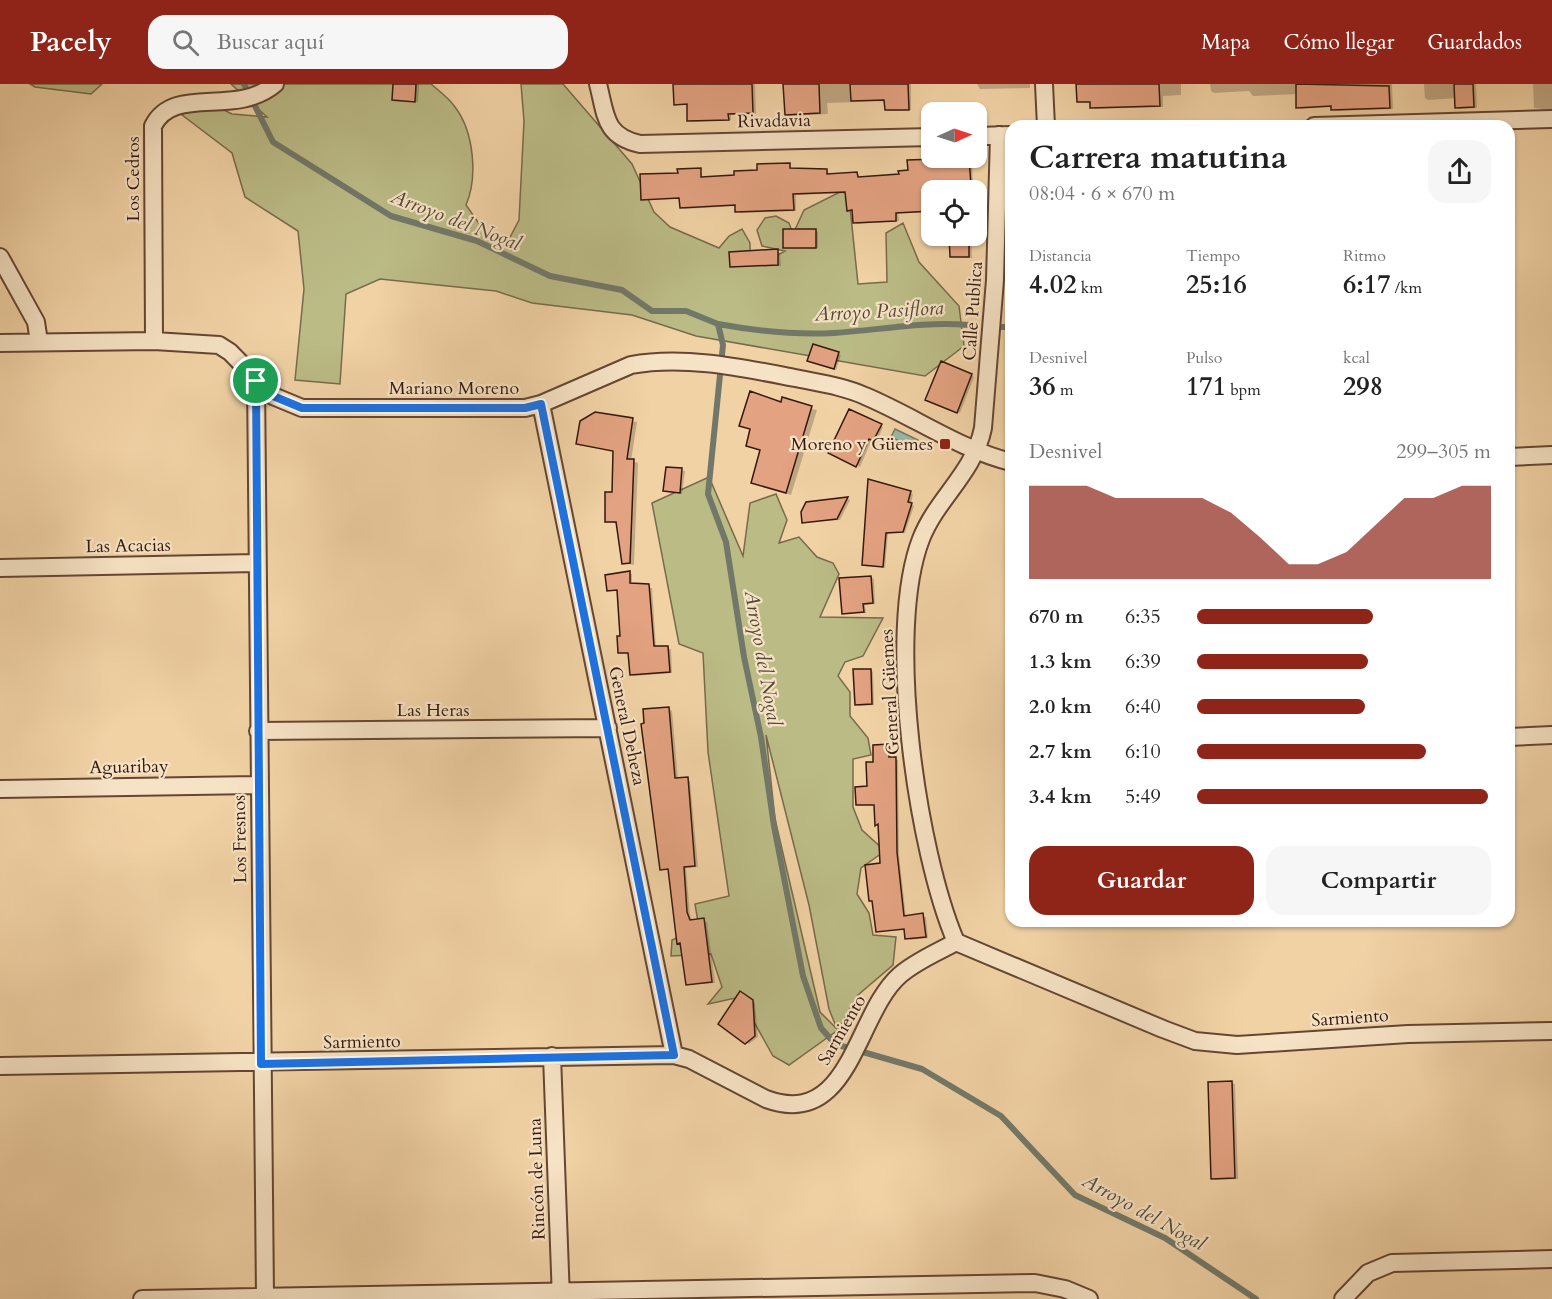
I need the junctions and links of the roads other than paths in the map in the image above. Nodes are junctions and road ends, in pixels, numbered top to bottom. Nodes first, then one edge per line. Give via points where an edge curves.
1 (274, 84) edge
2 (598, 84) edge
3 (1044, 84) edge
4 (1552, 119) edge
5 (1046, 120) edge
6 (1515, 120) edge
7 (1005, 135) edge
8 (987, 136) edge
9 (921, 137) edge
10 (0, 257) edge
11 (154, 341) junction
12 (39, 342) junction
13 (0, 343) edge
14 (256, 381) junction
15 (541, 404) junction
16 (978, 452) junction
17 (1552, 455) edge
18 (1515, 457) edge
19 (1005, 460) edge
20 (256, 563) junction
21 (0, 568) edge
22 (608, 728) junction
23 (258, 731) junction
24 (1552, 735) edge
25 (1515, 737) edge
26 (259, 785) junction
27 (0, 789) edge
28 (956, 942) junction
29 (1552, 1031) edge
30 (674, 1055) junction
31 (552, 1056) junction
32 (261, 1064) junction
33 (0, 1066) edge
34 (1552, 1259) edge
35 (561, 1296) edge
36 (265, 1297) junction
37 (142, 1299) edge
38 (1089, 1299) edge
39 (1343, 1299) edge

1 - 11 street, Los Cedros via 249,94 195,88 180,91 157,112 153,126
2 - 9 street, Rivadavia via 608,126 618,136 640,144
3 - 5 street
4 - 6 street
7 - 8 street
7 - 16 street, Calle Publica
10 - 12 street via 36,322
11 - 12 street, Mariano Moreno
11 - 14 street, Mariano Moreno via 219,345
12 - 13 street, Mariano Moreno
14 - 15 street, Mariano Moreno via 273,396 302,408 525,408
14 - 20 street, Los Fresnos
15 - 16 street, Mariano Moreno via 631,364 714,364 845,388
15 - 22 street, General Deheza
16 - 19 street, Mariano Moreno
16 - 28 street, General Güemes via 921,538 910,582 905,634 914,767 938,893
17 - 18 street
20 - 21 street, Las Acacias
20 - 23 street, Los Fresnos
22 - 23 street, Las Heras
22 - 30 street, General Deheza
23 - 26 street, Los Fresnos
24 - 25 street
26 - 27 street, Aguaribay
26 - 32 street, Los Fresnos
28 - 29 street, Sarmiento via 1195,1041 1263,1044 1408,1034
28 - 30 street, Sarmiento via 899,975 835,1083 809,1102 780,1104
30 - 31 street, Sarmiento
31 - 32 street, Sarmiento
31 - 35 street, Rincón de Luna
32 - 33 street, Sarmiento
32 - 36 street, Los Fresnos
34 - 39 street via 1392,1263 1368,1273
35 - 36 street
35 - 38 street via 1035,1283
36 - 37 street

